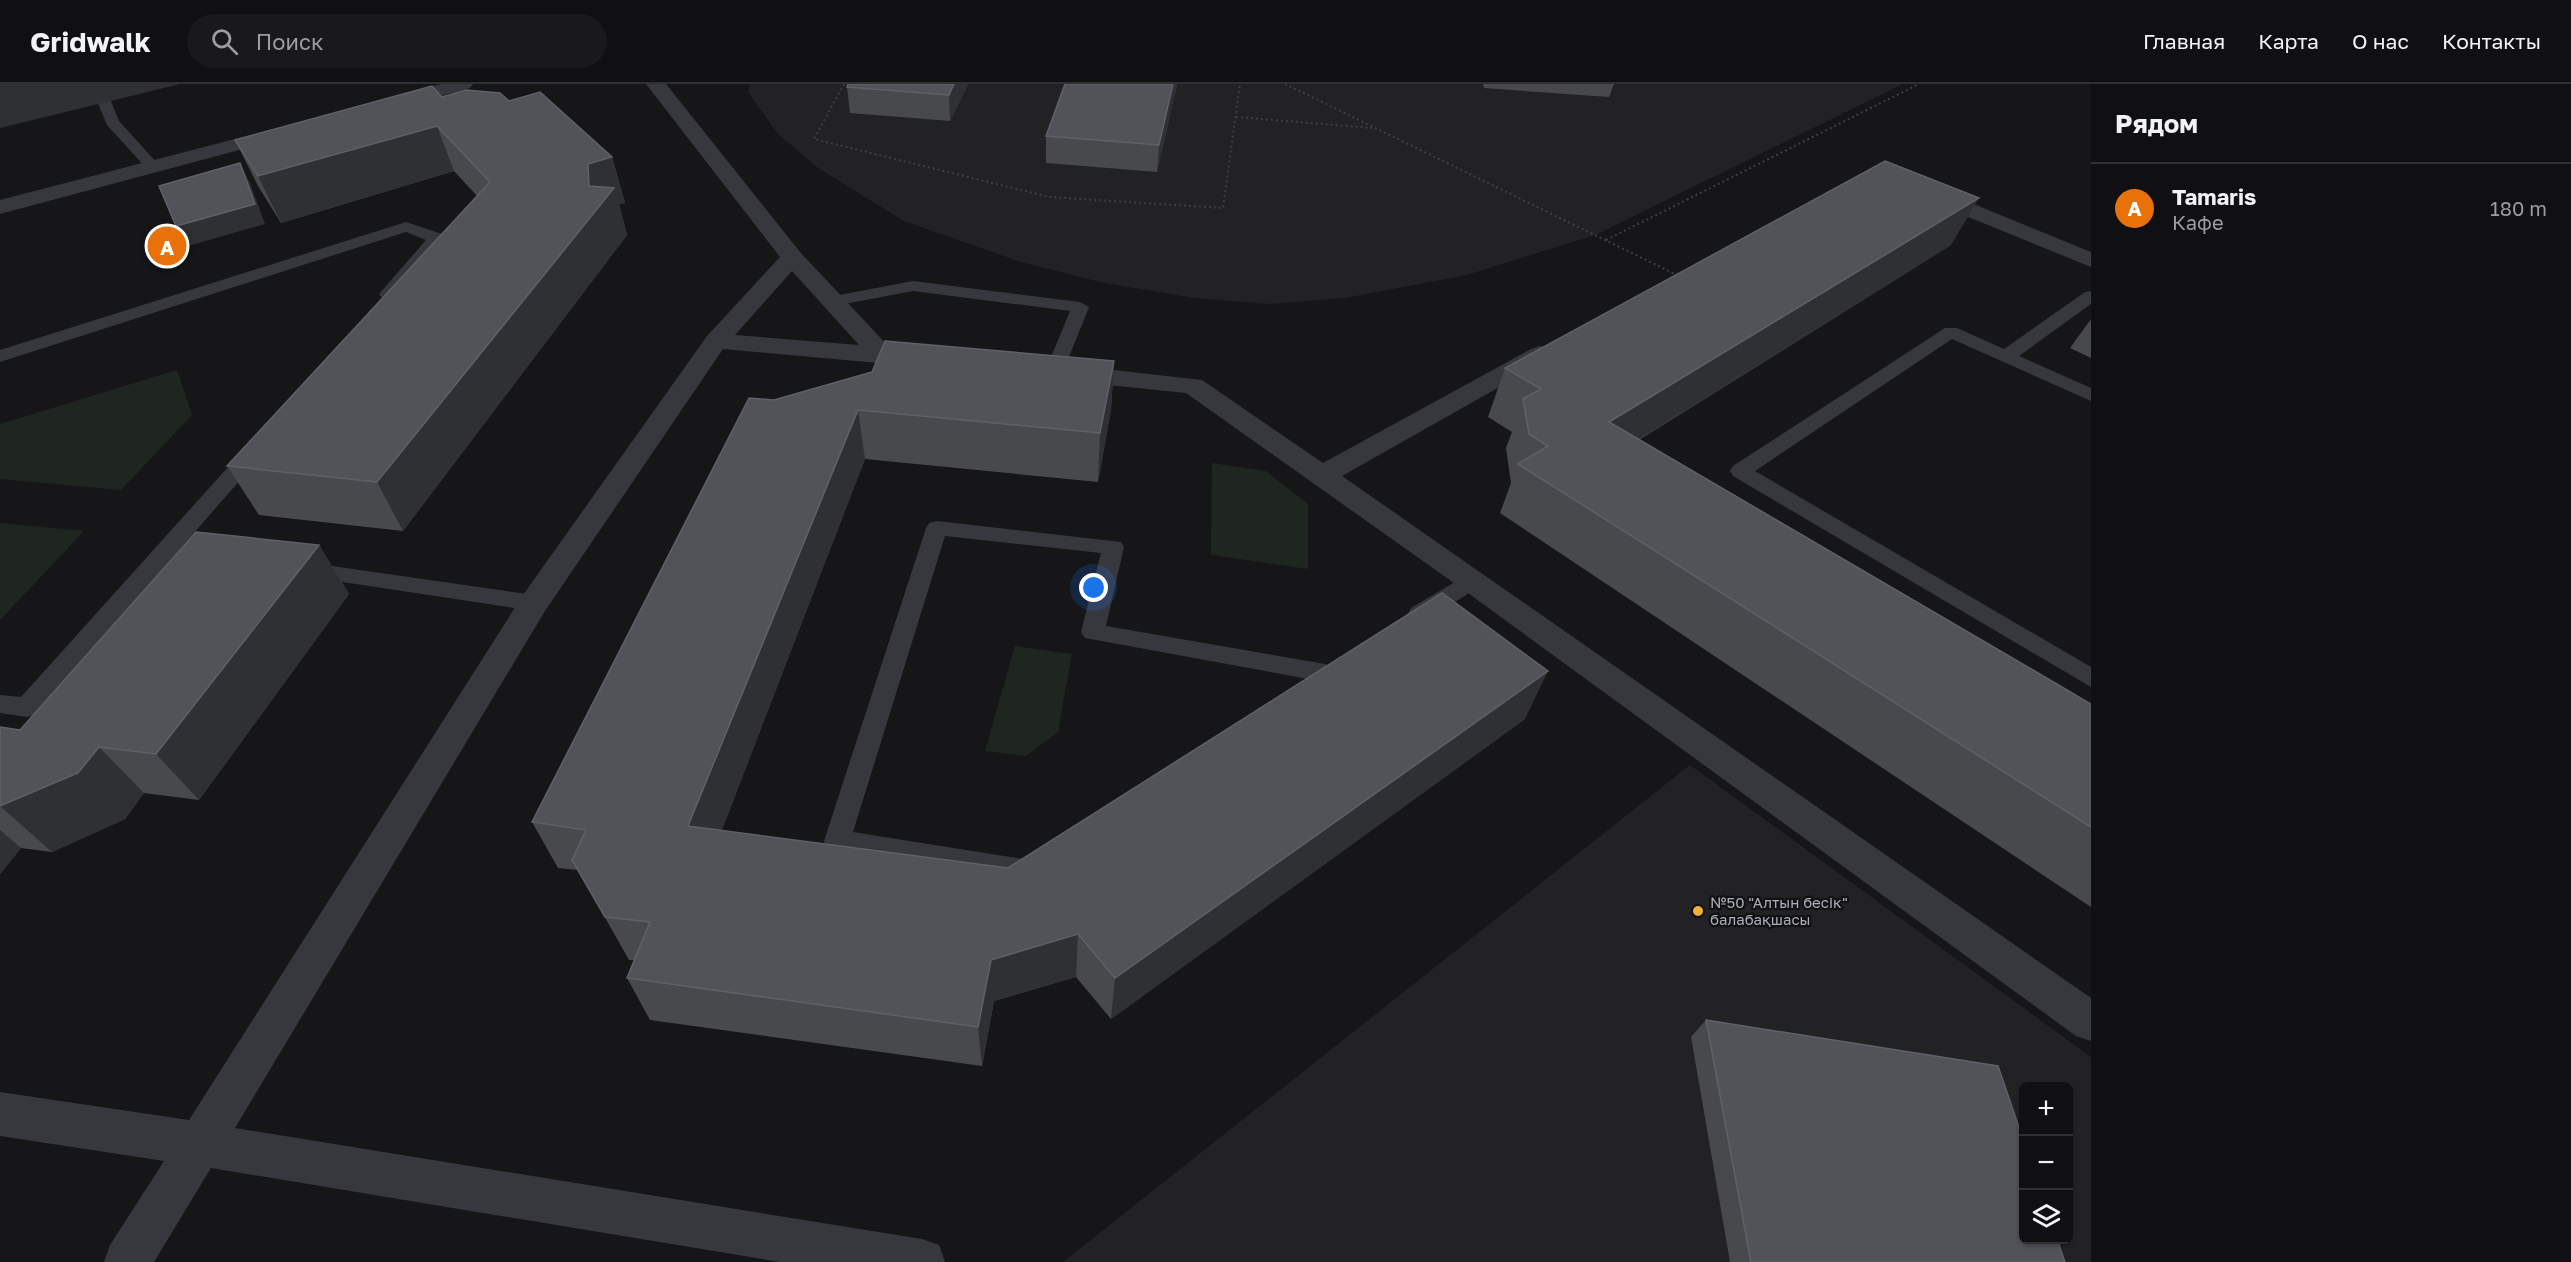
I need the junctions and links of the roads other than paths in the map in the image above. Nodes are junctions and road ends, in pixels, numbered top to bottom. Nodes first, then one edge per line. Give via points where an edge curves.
1 (463, 84) edge
2 (656, 84) edge
3 (104, 101) dead end
4 (371, 109) edge
5 (302, 127) edge
6 (153, 167) junction
7 (1911, 185) edge
8 (0, 207) edge
9 (792, 257) junction
10 (2091, 260) edge
11 (2091, 296) edge
12 (834, 301) junction
13 (375, 309) edge
14 (716, 341) junction
15 (1557, 345) edge
16 (882, 355) junction
17 (0, 356) edge
18 (2006, 356) junction
19 (951, 362) edge
20 (1019, 368) edge
21 (1054, 372) junction
22 (2091, 395) edge
23 (269, 434) edge
24 (1322, 475) junction
25 (170, 550) junction
26 (193, 554) edge
27 (287, 567) edge
28 (1472, 580) junction
29 (534, 603) junction
30 (1404, 624) edge
31 (2091, 678) edge
32 (1295, 693) edge
33 (0, 704) edge
34 (1045, 858) edge
35 (2091, 1022) edge
36 (0, 1114) edge
37 (200, 1144) junction
38 (128, 1262) edge
39 (922, 1262) edge

1 - 4 street
2 - 9 street
3 - 6 lane via 112,122
5 - 6 street
6 - 8 street
7 - 10 street
9 - 12 street
9 - 14 street
11 - 18 lane
12 - 16 street
12 - 21 lane via 913,286 1080,307
13 - 17 lane via 436,238 406,227
14 - 16 street
14 - 29 street
15 - 24 street
16 - 19 street
18 - 22 lane
18 - 31 lane via 1952,332 1740,471
20 - 21 street
21 - 24 street via 1193,386
23 - 25 lane
24 - 28 street
25 - 26 lane
25 - 33 lane via 27,707
27 - 29 lane
28 - 30 lane
28 - 35 street
29 - 37 street
32 - 34 lane via 1335,667 1093,632 1113,547 937,528 837,841 1025,871
36 - 37 street
37 - 38 street
37 - 39 street

